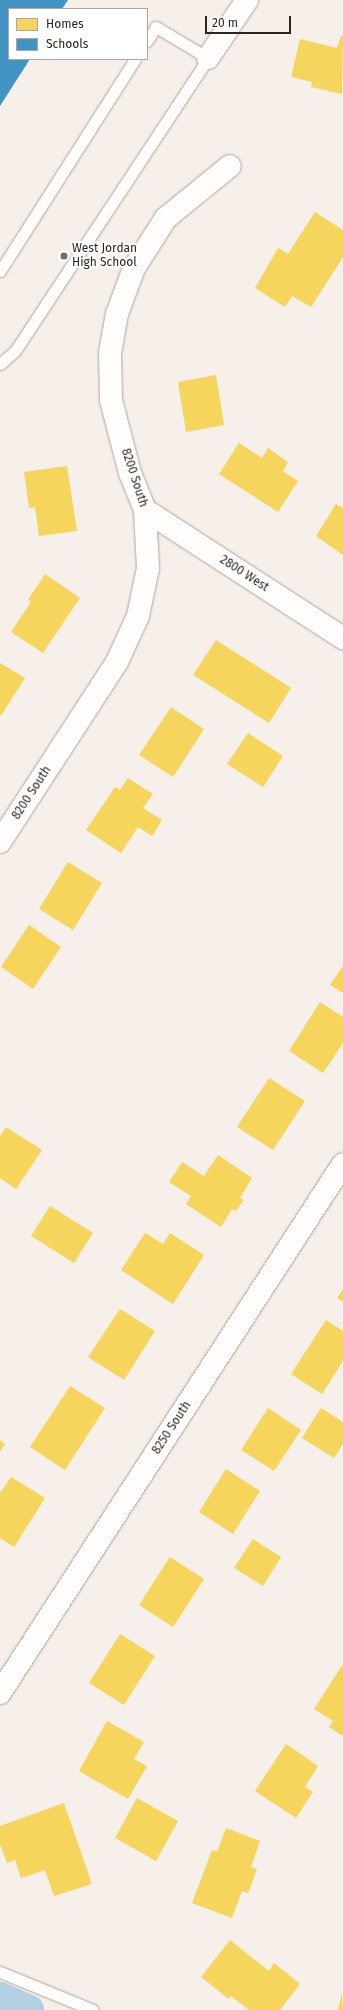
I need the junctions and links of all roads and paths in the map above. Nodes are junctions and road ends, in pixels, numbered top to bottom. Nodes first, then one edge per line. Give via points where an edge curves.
1 (247, 0) edge
2 (148, 39) edge
3 (208, 58) junction
4 (134, 60) edge
5 (230, 166) dead end
6 (0, 271) edge
7 (0, 364) edge
8 (145, 510) junction
9 (343, 638) edge
10 (0, 842) edge
11 (343, 1164) edge
12 (0, 1693) edge
13 (0, 1972) edge
14 (93, 2010) edge

1 - 3 street
2 - 3 lane via 156,27
3 - 7 lane via 15,351
4 - 6 lane
5 - 8 street, 8200 South via 166,218 134,268 117,314 110,353 111,400 130,473
8 - 9 street, 2800 West
8 - 10 street, 8200 South via 148,568 138,616 117,662
11 - 12 street, 8250 South
13 - 14 lane

